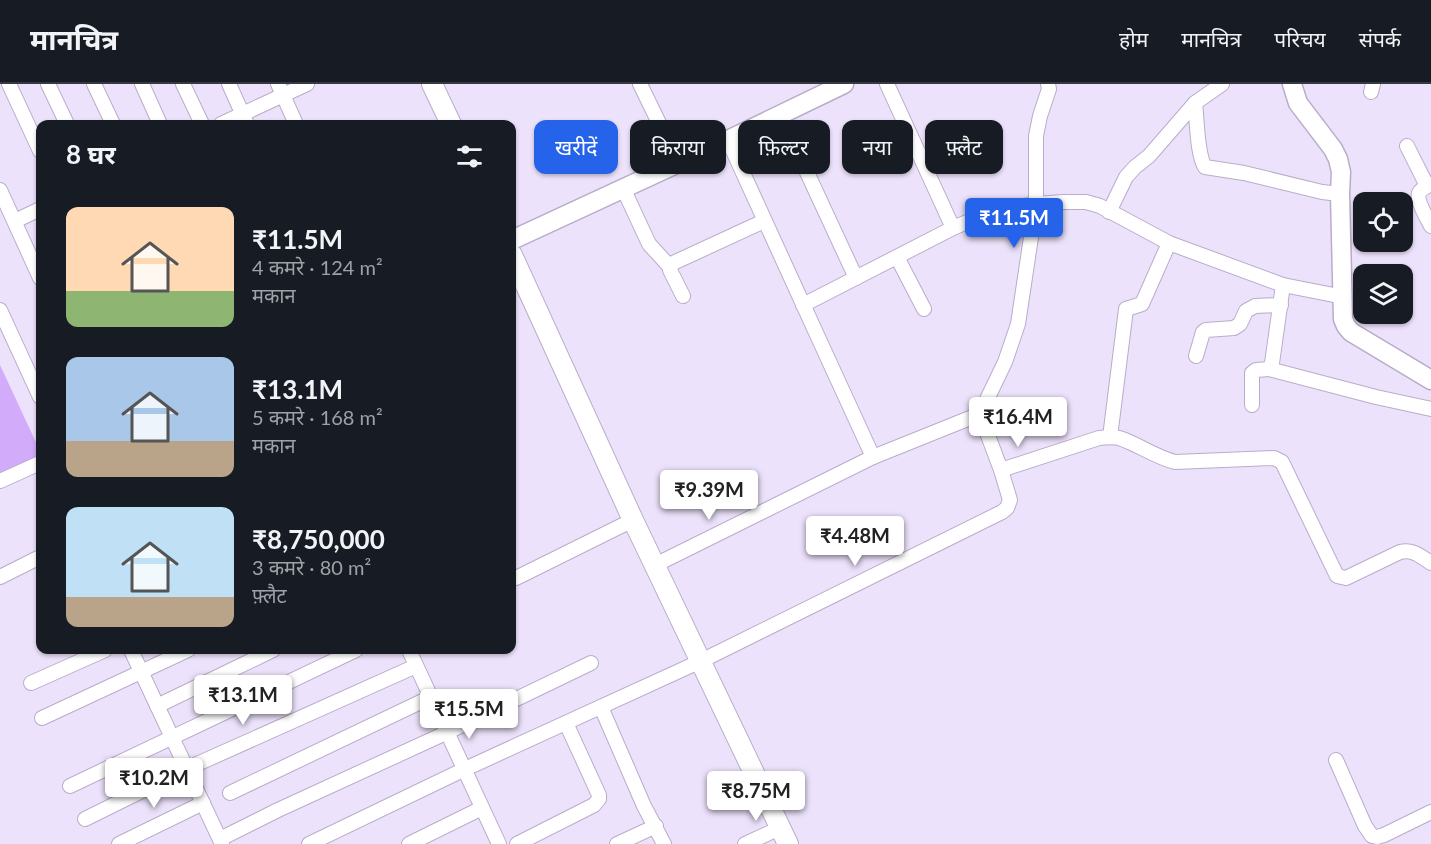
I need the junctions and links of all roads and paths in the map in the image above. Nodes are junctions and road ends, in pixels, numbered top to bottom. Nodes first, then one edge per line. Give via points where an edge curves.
1 (9, 84) edge
2 (48, 84) edge
3 (94, 84) edge
4 (142, 84) edge
5 (183, 84) edge
6 (229, 84) edge
7 (307, 84) edge
8 (432, 84) edge
9 (640, 84) edge
10 (844, 84) edge
11 (887, 84) edge
12 (1048, 84) edge
13 (1222, 84) edge
14 (1293, 85) edge
15 (280, 90) edge
16 (1195, 103) junction
17 (780, 114) junction
18 (245, 119) edge
19 (65, 120) edge
20 (111, 120) edge
21 (158, 120) edge
22 (200, 120) edge
23 (294, 120) edge
24 (450, 120) edge
25 (658, 120) edge
26 (728, 140) joint
27 (36, 142) edge
28 (1407, 146) dead end
29 (653, 174) edge
30 (1429, 185) edge
31 (623, 188) junction
32 (0, 190) edge
33 (1340, 194) junction
34 (1036, 204) junction
35 (36, 211) edge
36 (1109, 212) junction
37 (764, 220) junction
38 (15, 221) junction
39 (1431, 226) edge
40 (953, 228) junction
41 (516, 238) edge
42 (1169, 243) junction
43 (897, 257) junction
44 (516, 264) edge
45 (670, 267) junction
46 (36, 269) edge
47 (856, 278) junction
48 (1284, 285) junction
49 (682, 296) dead end
50 (1344, 297) junction
51 (803, 305) junction
52 (1281, 305) junction
53 (924, 309) dead end
54 (0, 310) edge
55 (1196, 356) dead end
56 (1269, 369) junction
57 (1431, 380) edge
58 (36, 388) edge
59 (1252, 405) dead end
60 (1431, 410) edge
61 (980, 414) junction
62 (1110, 437) junction
63 (873, 457) junction
64 (36, 465) edge
65 (1001, 470) junction
66 (0, 482) edge
67 (633, 520) junction
68 (36, 559) edge
69 (1431, 563) edge
70 (655, 565) junction
71 (0, 577) edge
72 (516, 578) dead end
73 (96, 654) edge
74 (133, 654) edge
75 (179, 654) edge
76 (265, 654) edge
77 (348, 654) edge
78 (411, 654) edge
79 (701, 661) junction
80 (591, 663) dead end
81 (416, 666) junction
82 (141, 672) junction
83 (31, 683) dead end
84 (431, 697) junction
85 (157, 705) junction
86 (601, 707) junction
87 (42, 718) dead end
88 (566, 723) junction
89 (448, 732) junction
90 (172, 738) junction
91 (1336, 760) dead end
92 (186, 769) junction
93 (465, 769) junction
94 (70, 786) dead end
95 (230, 793) dead end
96 (202, 803) junction
97 (482, 808) junction
98 (1431, 812) edge
99 (85, 819) dead end
100 (656, 826) junction
101 (784, 836) edge
102 (221, 842) edge
103 (119, 844) edge
104 (309, 844) edge
105 (409, 844) edge
106 (499, 844) edge
107 (517, 844) edge
108 (617, 844) edge
109 (664, 844) edge
110 (745, 844) edge

1 - 27 street
2 - 19 street
3 - 20 street
4 - 21 street
5 - 22 street
6 - 18 street
7 - 15 street
8 - 24 main road
9 - 25 street
10 - 17 street
11 - 40 street
12 - 34 street via 1036,136
13 - 16 street
14 - 33 street via 1298,103 1338,159
15 - 18 street
15 - 23 street
16 - 33 street via 1205,167
16 - 36 street via 1126,177
17 - 26 street
17 - 47 street
26 - 37 street
28 - 30 street
29 - 31 street
30 - 39 street via 1418,195
31 - 41 street
31 - 45 street via 649,244
32 - 38 street
33 - 50 street
34 - 36 street via 1086,202
34 - 40 street via 981,216
34 - 61 street via 1018,324
35 - 38 street
36 - 42 street
37 - 45 street via 679,259
37 - 51 street
38 - 46 street
40 - 43 street
42 - 48 street
42 - 62 street via 1142,304 1126,309
43 - 47 street
43 - 53 street
44 - 67 main road
45 - 49 street
47 - 51 street
48 - 50 street
48 - 52 street
50 - 57 street via 1343,319 1351,332
51 - 63 street
52 - 55 street via 1255,306 1246,311 1234,328 1206,330
52 - 56 street
54 - 58 street
56 - 59 street via 1253,371
56 - 60 street
61 - 63 street
61 - 65 street
62 - 65 street
62 - 69 street via 1175,462 1278,459 1341,578 1411,550
63 - 70 street
64 - 66 street
65 - 79 street via 1010,500 1002,512
67 - 70 main road
67 - 72 street
68 - 71 street
70 - 79 main road
73 - 83 street
74 - 82 street
75 - 82 street
76 - 85 street
77 - 90 street
78 - 81 street
79 - 86 street
79 - 101 main road
80 - 89 street
81 - 84 street
81 - 92 street
82 - 85 street
82 - 87 street
84 - 89 street
84 - 95 street
85 - 90 street
86 - 88 street
86 - 100 street
88 - 93 street
88 - 107 street via 599,799
89 - 93 street
89 - 102 street via 278,810
90 - 92 street
90 - 94 street
91 - 98 street via 1372,836 1384,835
92 - 96 street
92 - 99 street
93 - 97 street
93 - 104 street
96 - 102 street
96 - 103 street
97 - 105 street
97 - 106 street
100 - 108 street
100 - 109 street
101 - 110 street

